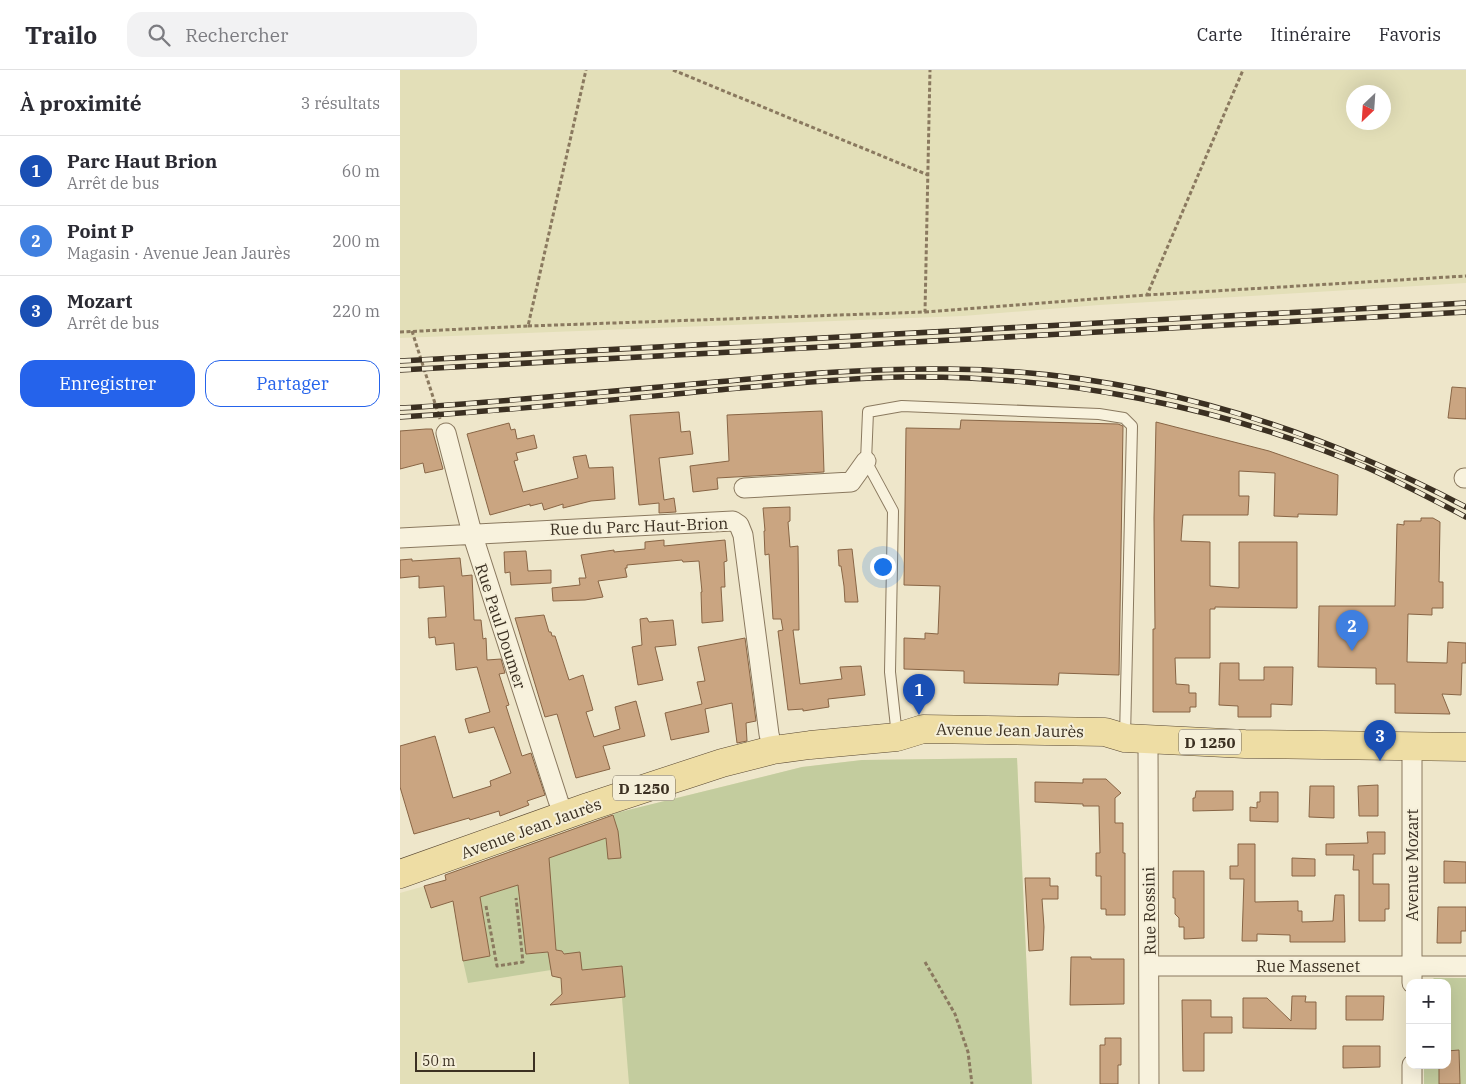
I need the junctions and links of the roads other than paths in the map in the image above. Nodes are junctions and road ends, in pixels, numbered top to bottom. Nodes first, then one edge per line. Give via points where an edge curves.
1 (446, 433) road end
2 (866, 461) junction
3 (744, 488) dead end
4 (472, 533) junction
5 (400, 538) edge
6 (897, 737) junction
7 (1136, 738) junction
8 (1412, 746) junction
9 (1466, 746) edge
10 (773, 750) junction
11 (564, 816) junction
12 (400, 874) edge
13 (1150, 966) junction
14 (1466, 966) edge
15 (1412, 974) edge
16 (1412, 1069) edge
17 (1149, 1084) edge
18 (1412, 1084) edge

1 - 4 street, Rue Paul Doumer
2 - 3 street via 851,482
2 - 6 lane via 893,511 890,672
2 - 7 lane via 868,412 902,406 1099,414 1124,418 1132,426
4 - 5 street, Rue du Parc Haut-Brion
4 - 10 street, Rue du Parc Haut-Brion via 733,521 739,525
4 - 11 street, Rue Paul Doumer
6 - 7 main road, Avenue Jean Jaurès / D 1250 via 924,742 1105,745
6 - 10 main road, Avenue Jean Jaurès / D 1250
7 - 8 main road, Avenue Jean Jaurès / D 1250 via 1245,744
7 - 13 street, Rue Rossini
8 - 9 main road, Avenue Jean Jaurès / D 1250
8 - 15 street, Avenue Mozart
10 - 11 main road, Avenue Jean Jaurès / D 1250 via 713,765
11 - 12 main road, Avenue Jean Jaurès / D 1250
13 - 15 street, Rue Massenet
13 - 17 street, Rue Rossini
14 - 15 street, Rue Massenet
16 - 18 street

